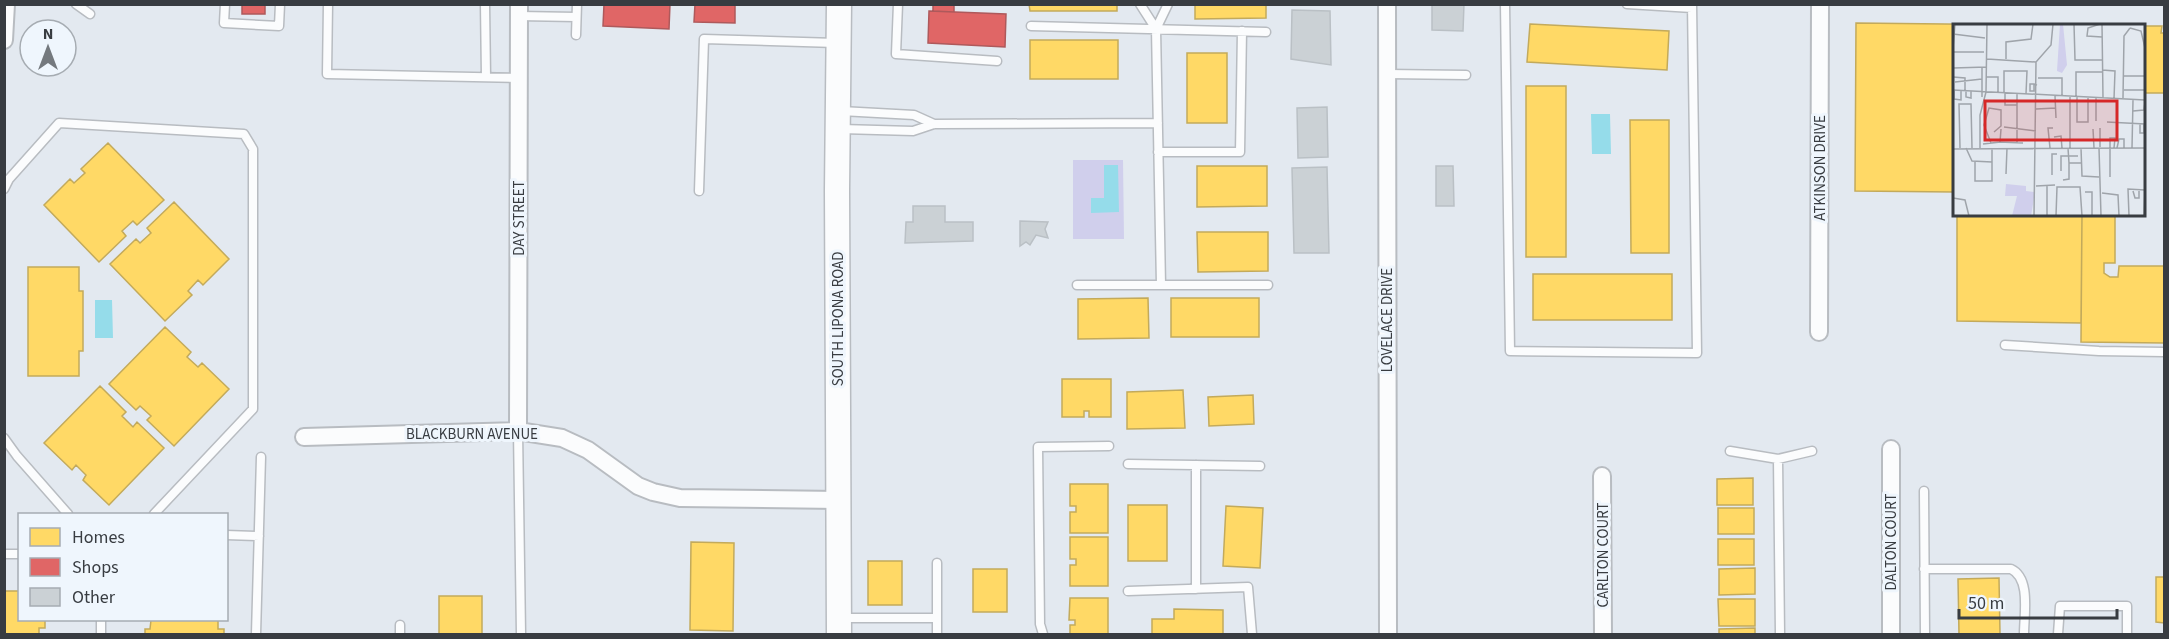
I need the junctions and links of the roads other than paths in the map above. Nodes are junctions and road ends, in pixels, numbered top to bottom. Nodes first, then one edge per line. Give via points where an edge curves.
1 (6, 4) edge
2 (76, 4) edge
3 (225, 4) edge
4 (279, 4) edge
5 (328, 4) edge
6 (485, 4) edge
7 (577, 4) edge
8 (839, 4) edge
9 (898, 4) edge
10 (1140, 4) edge
11 (1168, 4) edge
12 (1387, 4) edge
13 (1505, 4) edge
14 (1627, 4) edge
15 (1820, 4) edge
16 (1692, 6) edge
17 (519, 10) edge
18 (90, 14) dead end
19 (576, 17) junction
20 (1031, 26) dead end
21 (1156, 29) junction
22 (1242, 31) junction
23 (1266, 32) dead end
24 (576, 34) dead end
25 (4, 40) edge
26 (838, 43) junction
27 (997, 62) dead end
28 (1387, 74) junction
29 (1466, 75) dead end
30 (486, 77) junction
31 (520, 78) junction
32 (891, 114) junction
33 (837, 120) junction
34 (1158, 123) junction
35 (934, 124) junction
36 (891, 131) junction
37 (1158, 152) junction
38 (4, 189) edge
39 (699, 191) dead end
40 (1077, 285) dead end
41 (1161, 285) junction
42 (1268, 285) dead end
43 (1819, 332) dead end
44 (2005, 345) dead end
45 (2164, 352) edge
46 (518, 431) junction
47 (304, 437) dead end
48 (4, 438) edge
49 (1109, 446) dead end
50 (1891, 448) dead end
51 (1730, 451) dead end
52 (1812, 451) dead end
53 (261, 457) dead end
54 (1778, 459) junction
55 (1128, 464) dead end
56 (1196, 465) junction
57 (1260, 466) dead end
58 (1602, 476) dead end
59 (1924, 491) dead end
60 (838, 500) junction
61 (67, 513) edge
62 (155, 513) edge
63 (228, 535) edge
64 (259, 536) junction
65 (937, 563) dead end
66 (1924, 569) junction
67 (1196, 589) junction
68 (1128, 591) dead end
69 (937, 618) junction
70 (400, 625) dead end
71 (838, 626) edge
72 (256, 634) edge
73 (400, 634) edge
74 (521, 634) edge
75 (937, 634) edge
76 (1043, 634) edge
77 (1252, 634) edge
78 (1388, 634) edge
79 (1603, 634) edge
80 (1780, 634) edge
81 (1891, 634) edge
82 (1925, 634) edge
83 (2025, 634) edge
84 (2058, 634) edge
85 (2127, 634) edge

1 - 25 street
2 - 18 lane
3 - 4 lane via 224,23 279,26
5 - 30 lane via 327,74
6 - 30 lane
7 - 19 lane
8 - 26 street, SOUTH LIPONA ROAD
9 - 27 lane via 896,54
10 - 21 lane
11 - 21 lane
12 - 28 street, LOVELACE DRIVE
13 - 16 lane via 1510,351 1697,353
14 - 16 lane
15 - 43 street, ATKINSON DRIVE
17 - 19 lane
17 - 31 street, DAY STREET
19 - 24 lane
20 - 21 lane
21 - 22 lane
21 - 34 lane
22 - 23 lane
22 - 37 lane via 1240,152
26 - 33 street, SOUTH LIPONA ROAD
26 - 39 lane via 704,39
28 - 29 lane
28 - 78 street, LOVELACE DRIVE
30 - 31 lane
31 - 46 street, DAY STREET
32 - 33 lane
32 - 35 lane via 914,115
32 - 36 lane
33 - 36 lane
33 - 60 street, SOUTH LIPONA ROAD
34 - 35 lane
34 - 37 lane
35 - 36 lane via 913,131
37 - 41 lane
38 - 62 lane via 59,123 244,134 253,149 253,409
40 - 41 lane
41 - 42 lane
44 - 45 lane
46 - 47 street, BLACKBURN AVENUE
46 - 60 street, BLACKBURN AVENUE via 562,438 588,450 638,486 680,498
46 - 74 lane
48 - 61 lane
49 - 76 lane via 1038,447
50 - 81 street, DALTON COURT
51 - 54 lane
52 - 54 lane
53 - 64 lane
54 - 80 lane
55 - 56 lane
56 - 57 lane
56 - 67 lane
58 - 79 street, CARLTON COURT
59 - 66 lane
60 - 71 street, SOUTH LIPONA ROAD
63 - 64 lane
64 - 72 lane
65 - 69 lane
66 - 82 lane
66 - 83 lane via 2018,572 2025,583
67 - 68 lane
67 - 77 lane via 1248,587
69 - 71 lane
69 - 75 lane
70 - 73 lane
84 - 85 lane via 2060,606 2127,606

